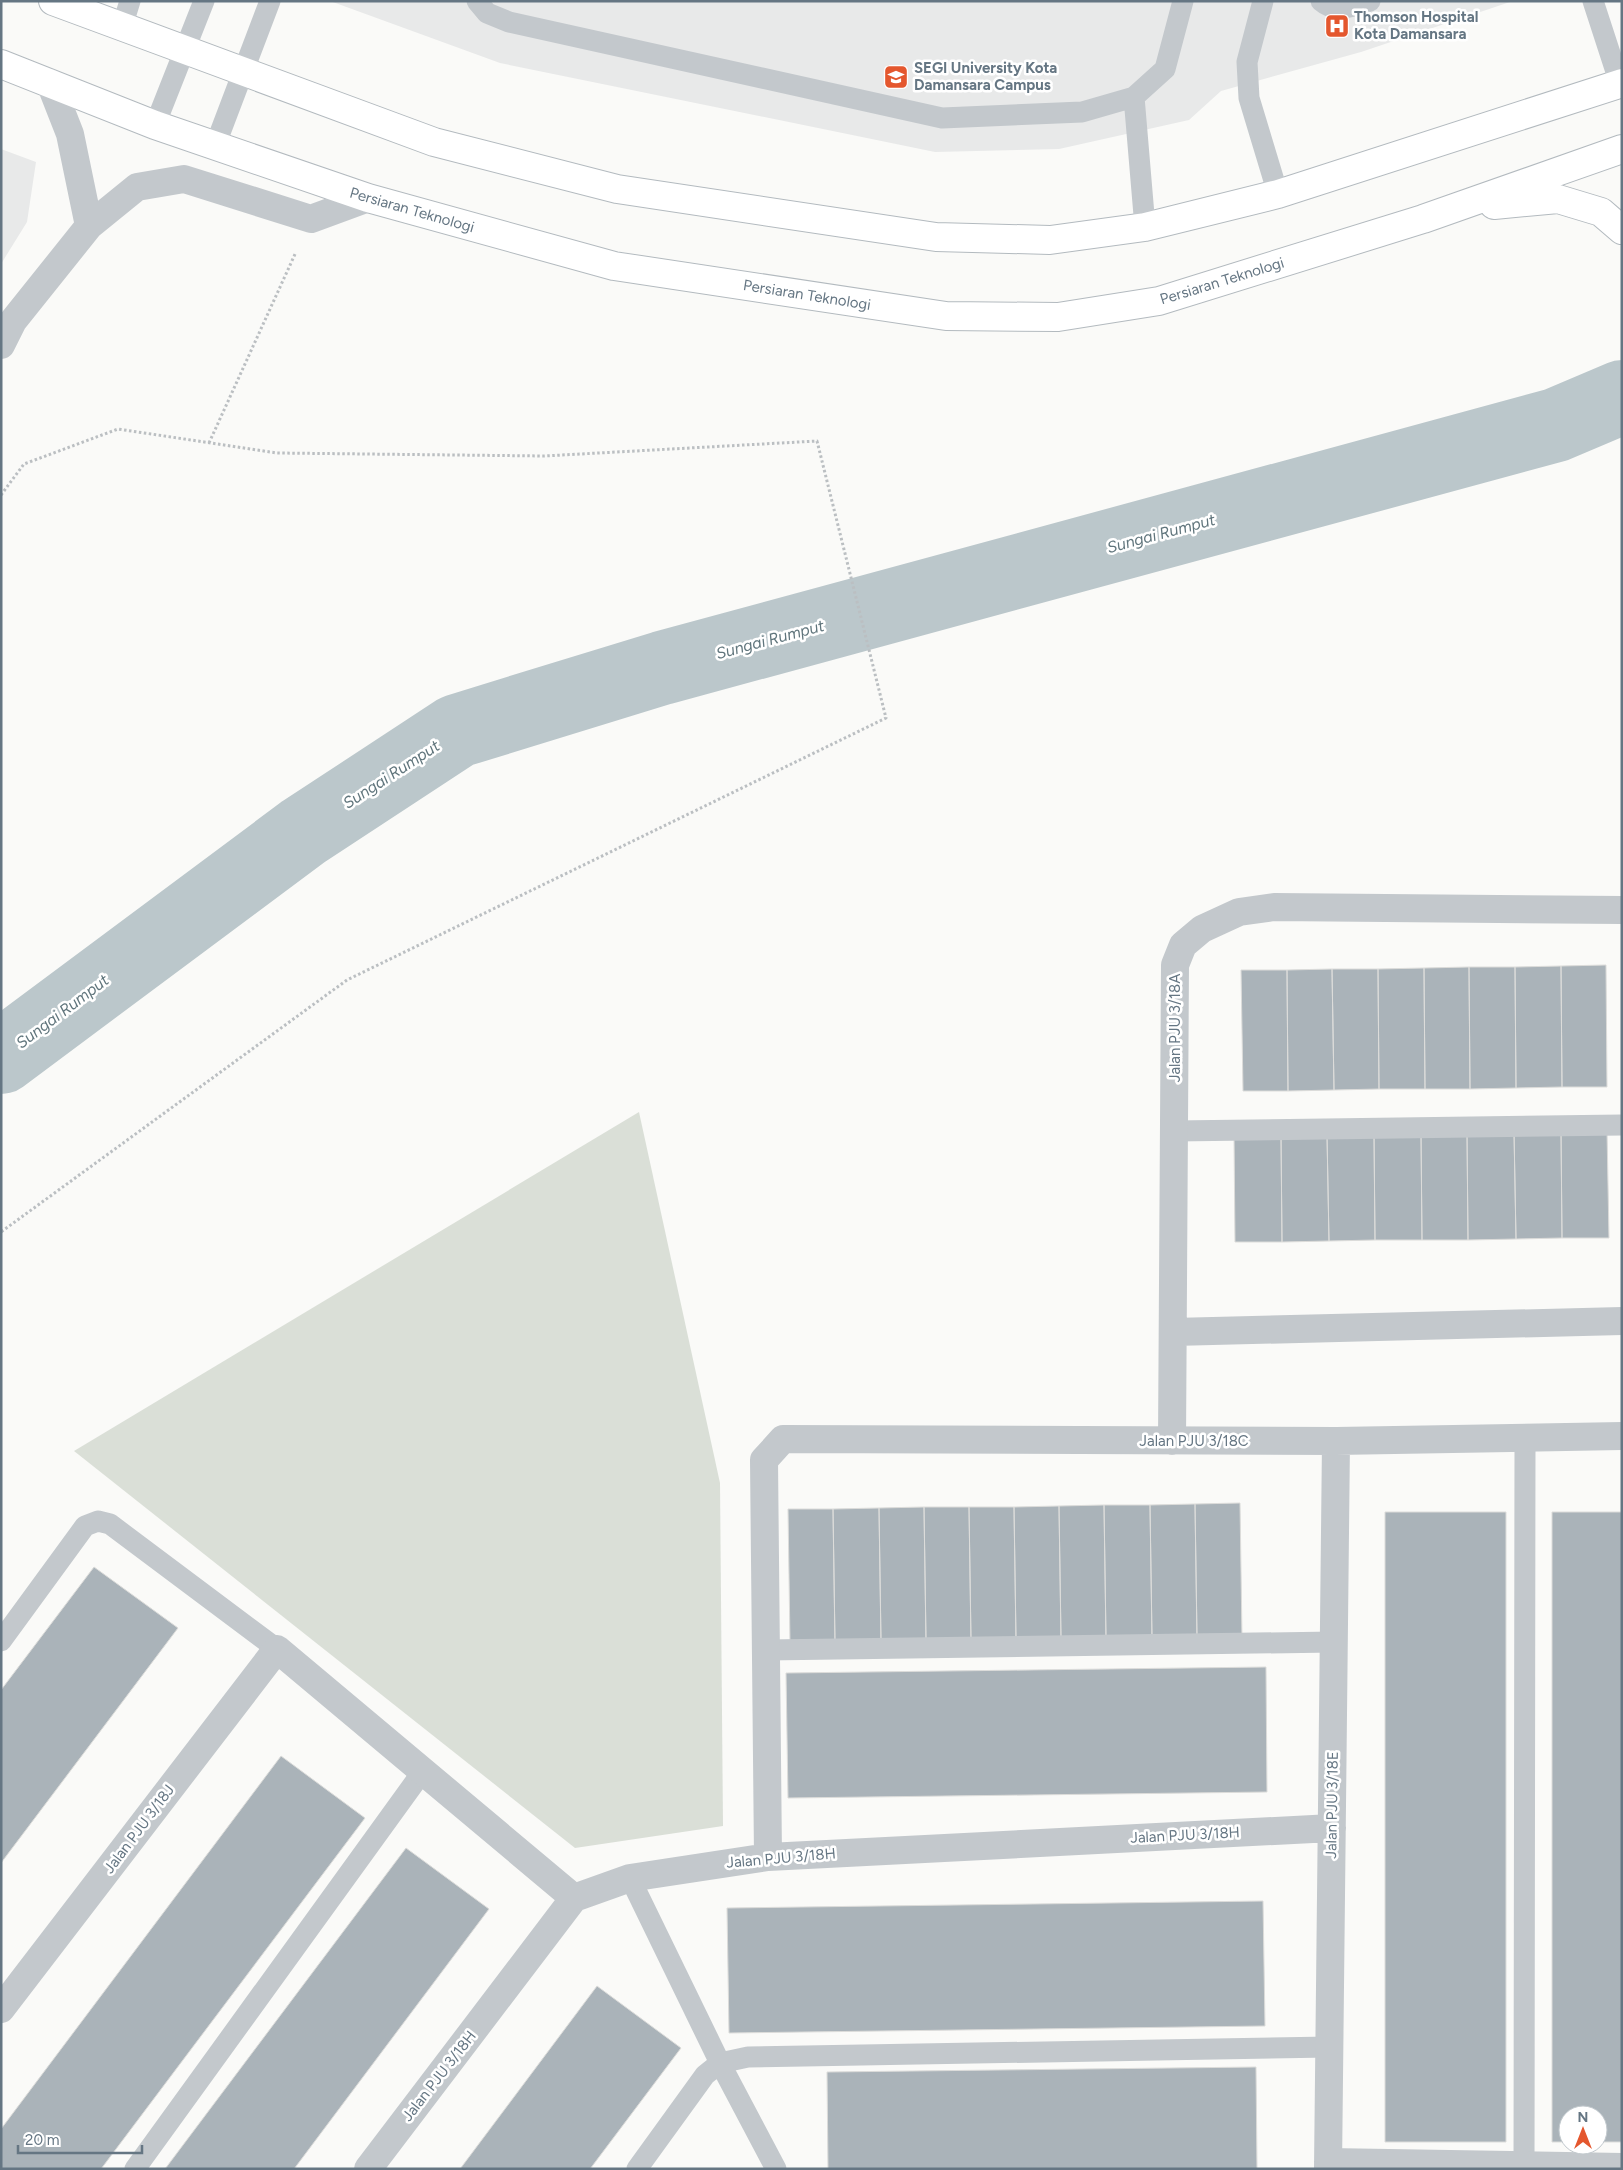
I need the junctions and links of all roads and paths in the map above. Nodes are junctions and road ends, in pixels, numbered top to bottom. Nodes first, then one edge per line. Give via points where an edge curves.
1 (53, 1) edge
2 (130, 1) edge
3 (204, 1) edge
4 (270, 1) edge
5 (477, 1) edge
6 (1183, 1) edge
7 (1263, 1) edge
8 (1321, 1) edge
9 (1370, 1) edge
10 (1593, 1) edge
11 (122, 26) junction
12 (185, 50) junction
13 (1, 64) edge
14 (244, 72) junction
15 (50, 83) junction
16 (1621, 85) edge
17 (1134, 97) junction
18 (155, 125) junction
19 (215, 146) junction
20 (1622, 149) edge
21 (1278, 194) junction
22 (368, 198) junction
23 (1423, 218) junction
24 (310, 219) junction
25 (89, 226) junction
26 (1145, 227) junction
27 (1622, 230) edge
28 (5, 328) edge
29 (209, 442) junction
30 (1, 495) edge
31 (1622, 910) edge
32 (1622, 1125) edge
33 (1174, 1132) junction
34 (1, 1232) edge
35 (1622, 1321) edge
36 (1173, 1332) junction
37 (1622, 1436) edge
38 (1524, 1438) junction
39 (1172, 1440) junction
40 (1336, 1441) junction
41 (1, 1640) edge
42 (1334, 1642) junction
43 (277, 1649) junction
44 (766, 1650) junction
45 (423, 1771) junction
46 (1332, 1828) junction
47 (768, 1856) junction
48 (630, 1878) junction
49 (574, 1898) junction
50 (1, 2009) edge
51 (1330, 2047) junction
52 (720, 2064) junction
53 (1328, 2166) edge
54 (1524, 2167) edge
55 (1622, 2167) edge
56 (135, 2169) edge
57 (368, 2169) edge
58 (637, 2169) edge
59 (776, 2169) edge

1 - 11 street
2 - 11 lane
3 - 12 lane
4 - 14 lane
5 - 17 lane via 487,13 509,22 942,118 1082,112
6 - 17 lane via 1165,69
7 - 21 lane via 1247,62 1249,98
8 - 9 lane via 1328,8 1342,10
10 - 16 lane
11 - 12 street
12 - 14 street
12 - 18 lane
13 - 15 street, Persiaran Teknologi
14 - 19 lane
14 - 26 street via 434,142 617,189 936,237 1050,240
15 - 18 street, Persiaran Teknologi
15 - 25 street via 70,134
16 - 21 street
17 - 26 lane
18 - 19 street, Persiaran Teknologi
19 - 22 street, Persiaran Teknologi
20 - 23 street, Persiaran Teknologi
21 - 26 street
22 - 23 street, Persiaran Teknologi via 614,266 946,316 1058,317 1159,301
22 - 24 street
23 - 27 street via 1503,204 1558,200 1600,212
24 - 25 street via 184,179 137,186
24 - 29 path
25 - 28 street
29 - 30 path via 118,429 24,464
29 - 34 path via 277,453 544,456 817,441 886,718 348,980
31 - 33 street, Jalan PJU 3/18A via 1274,908 1239,912 1202,929 1183,945 1175,965
32 - 33 lane
33 - 36 street, Jalan PJU 3/18A
35 - 36 street
36 - 39 street, Jalan PJU 3/18A
37 - 38 street, Jalan PJU 3/18C
38 - 40 street, Jalan PJU 3/18C
38 - 54 lane
39 - 40 street, Jalan PJU 3/18C
39 - 44 street, Jalan PJU 3/18C via 783,1438 764,1460
40 - 42 street, Jalan PJU 3/18E
41 - 43 lane via 85,1526 98,1521 110,1524
42 - 44 lane
42 - 46 street, Jalan PJU 3/18E
43 - 45 street
43 - 50 street, Jalan PJU 3/18J
44 - 47 street
45 - 49 street
45 - 56 lane
46 - 47 street, Jalan PJU 3/18H
46 - 51 street, Jalan PJU 3/18E
47 - 48 street, Jalan PJU 3/18H
48 - 49 street, Jalan PJU 3/18H
48 - 52 lane
49 - 57 street, Jalan PJU 3/18H
51 - 52 lane via 748,2057
51 - 53 street, Jalan PJU 3/18E
52 - 58 lane via 705,2075
52 - 59 lane
53 - 54 street
54 - 55 street

